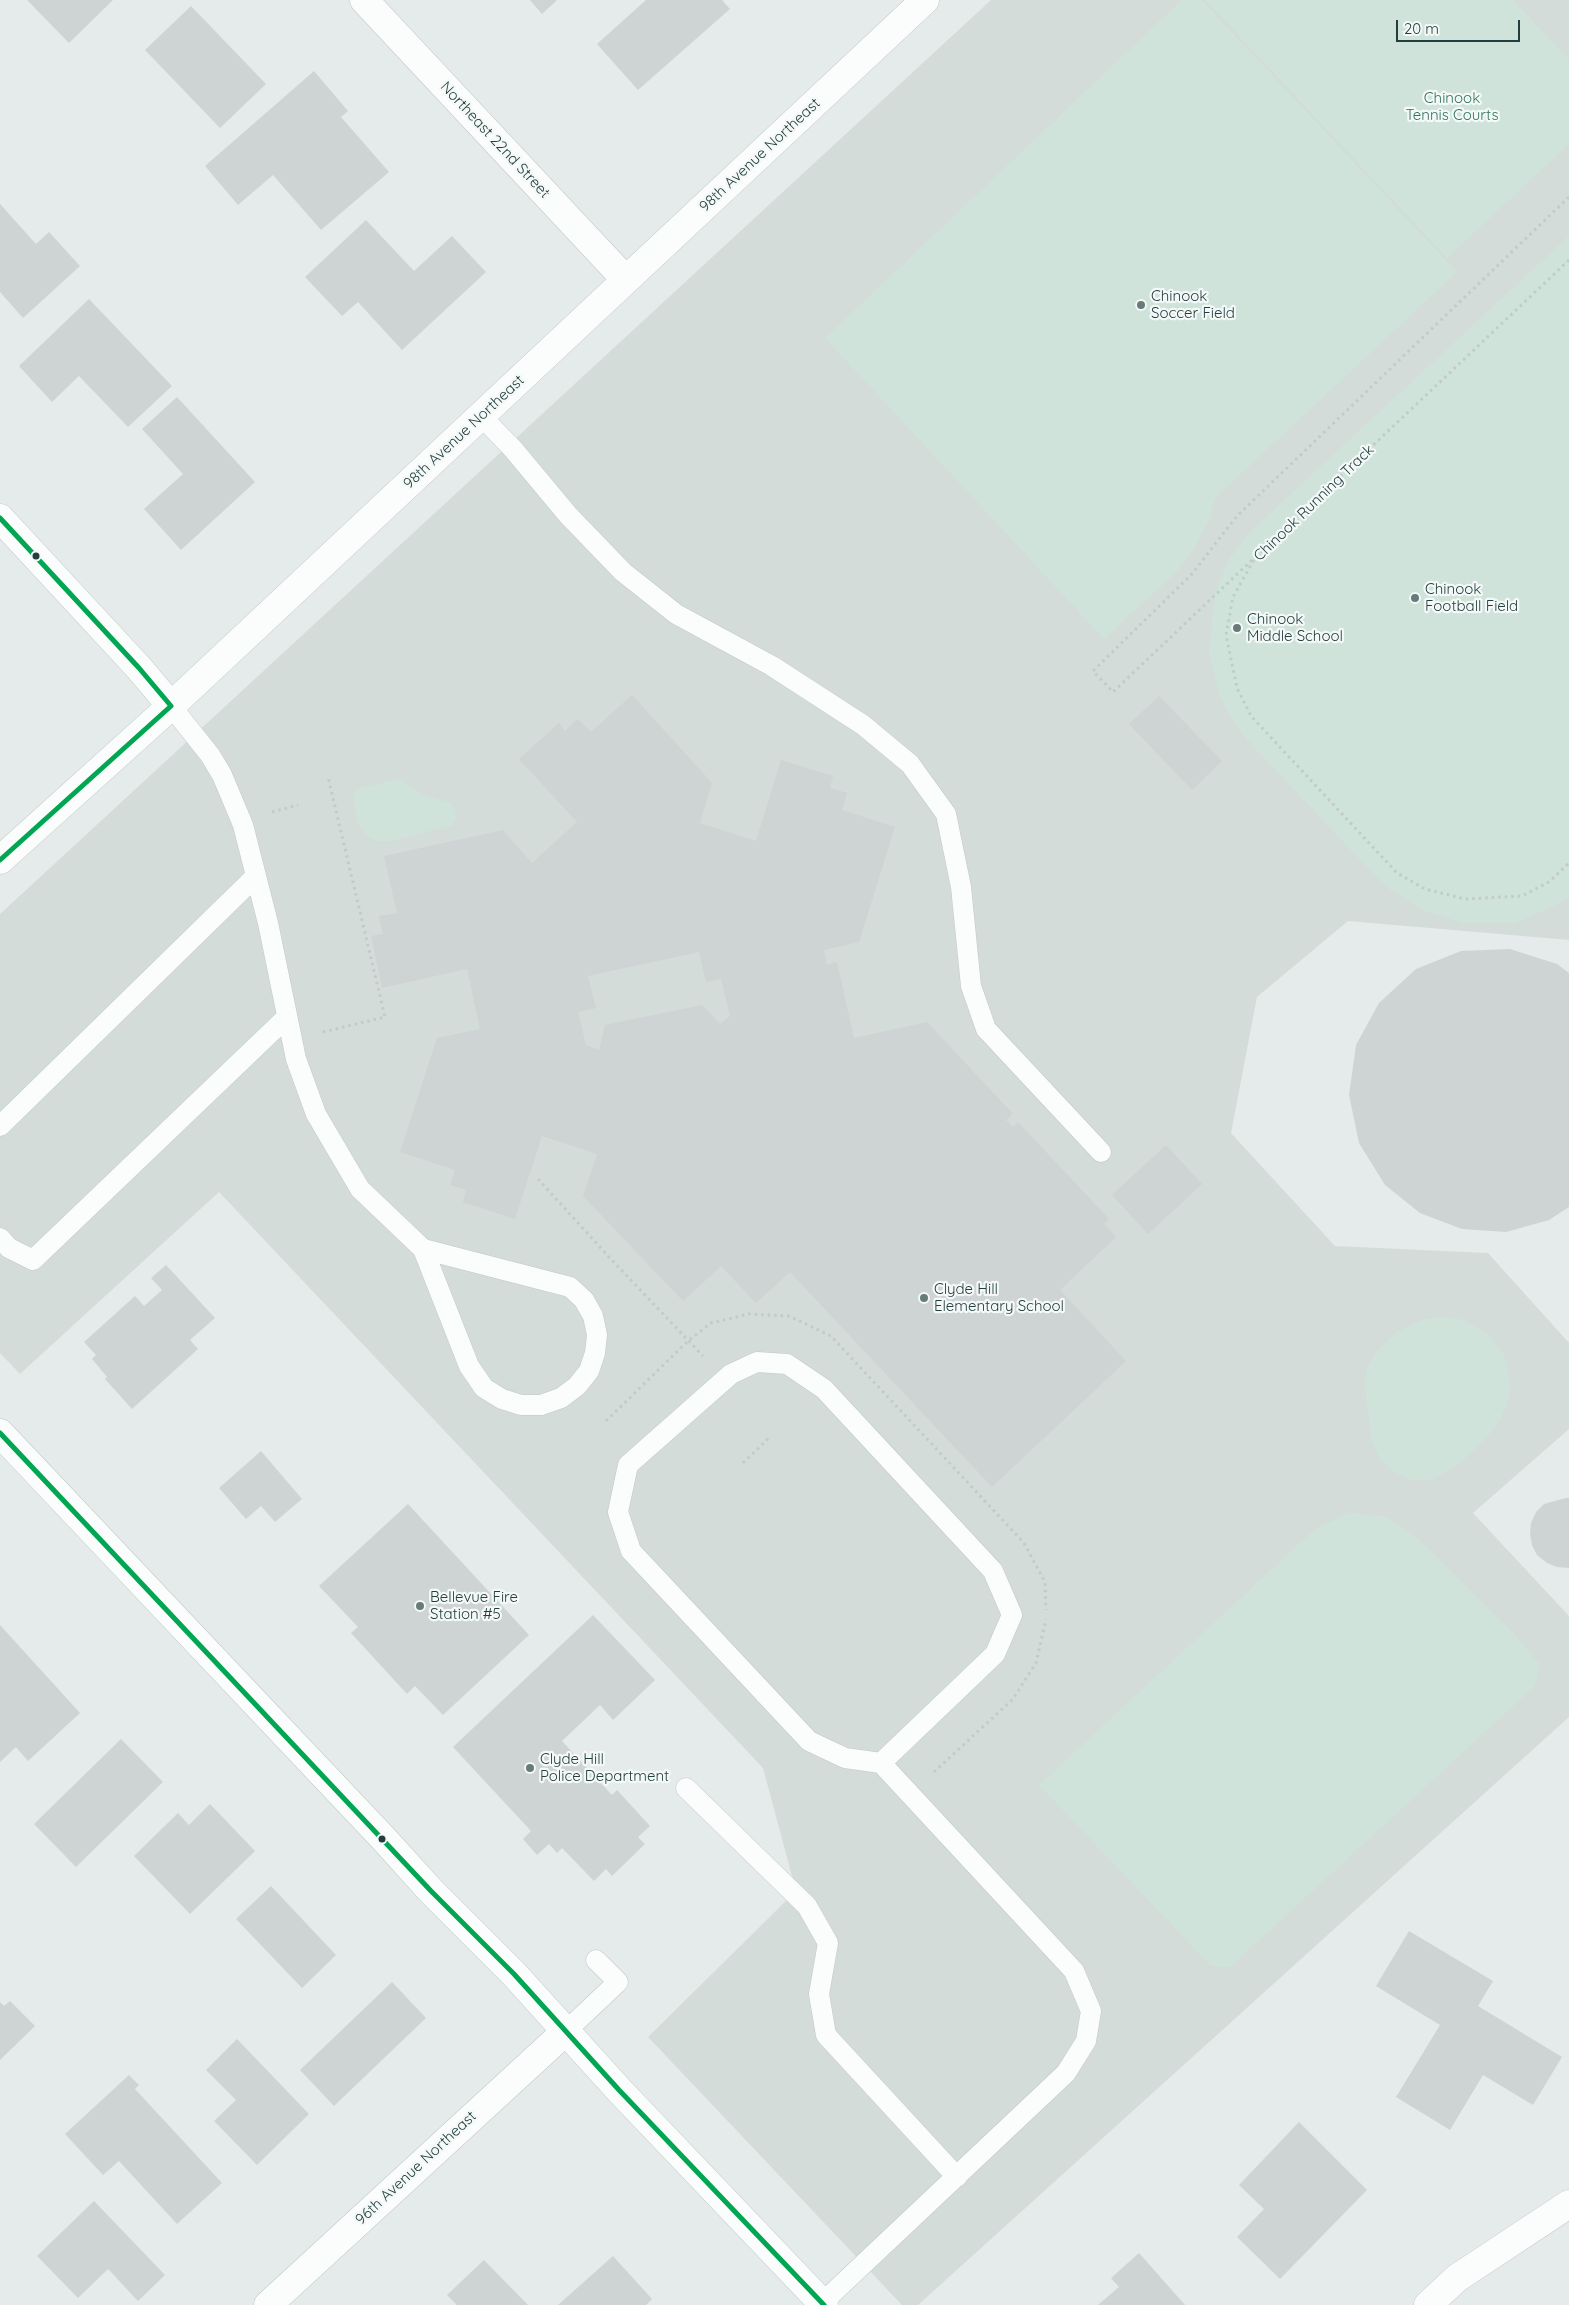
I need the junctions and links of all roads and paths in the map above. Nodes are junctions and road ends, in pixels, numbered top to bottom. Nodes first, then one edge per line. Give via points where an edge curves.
1 (364, 0) edge
2 (926, 0) edge
3 (1569, 197) edge
4 (1569, 260) edge
5 (626, 280) junction
6 (481, 416) junction
7 (0, 518) edge
8 (1256, 556) junction
9 (171, 706) junction
10 (328, 778) dead end
11 (298, 806) dead end
12 (263, 814) dead end
13 (0, 860) edge
14 (1569, 863) edge
15 (256, 876) junction
16 (287, 1017) junction
17 (318, 1034) dead end
18 (0, 1126) edge
19 (1101, 1152) dead end
20 (538, 1179) dead end
21 (0, 1238) edge
22 (423, 1249) junction
23 (705, 1358) dead end
24 (0, 1433) edge
25 (771, 1436) dead end
26 (743, 1463) dead end
27 (881, 1763) junction
28 (686, 1788) dead end
29 (596, 1960) dead end
30 (565, 2032) junction
31 (957, 2177) junction
32 (1569, 2204) edge
33 (823, 2304) edge
34 (268, 2305) edge
35 (1428, 2305) edge

1 - 5 street, Northeast 22nd Street
2 - 5 street, 98th Avenue Northeast
3 - 8 path via 1237,516 1191,575 1093,671 1113,692
4 - 8 path, Chinook Running Track
5 - 6 street, 98th Avenue Northeast
6 - 9 street, 98th Avenue Northeast
6 - 19 lane via 623,572 676,614 772,666 863,725 910,764 946,814 961,887 970,986 986,1028
7 - 9 street
8 - 14 path, Chinook Running Track via 1233,597 1226,635 1237,688 1251,716 1397,873 1425,889 1465,899 1522,896 1549,882
9 - 13 street, 98th Avenue Northeast
9 - 15 lane via 222,775 243,825
10 - 17 path via 385,1017
11 - 12 path
15 - 16 lane
15 - 18 lane
16 - 21 lane via 33,1260 9,1248
16 - 22 lane via 296,1059 316,1114 360,1189
20 - 23 path
22 - 22 lane via 570,1287 584,1300 596,1335 589,1371 577,1386 562,1398 541,1405 515,1403 484,1388 469,1366
24 - 30 street via 431,1891 514,1974
25 - 26 path
27 - 27 lane via 995,1654 1012,1616 992,1571 824,1390 787,1364 756,1362 731,1374 628,1465 618,1512 632,1551 809,1741 844,1758
27 - 31 lane via 1074,1971 1090,2011 1086,2041 1066,2073
28 - 31 lane via 807,1906 828,1943 820,1994 826,2035
29 - 30 lane via 618,1982
30 - 33 street
30 - 34 street, 96th Avenue Northeast
31 - 33 lane
32 - 35 street via 1457,2278

